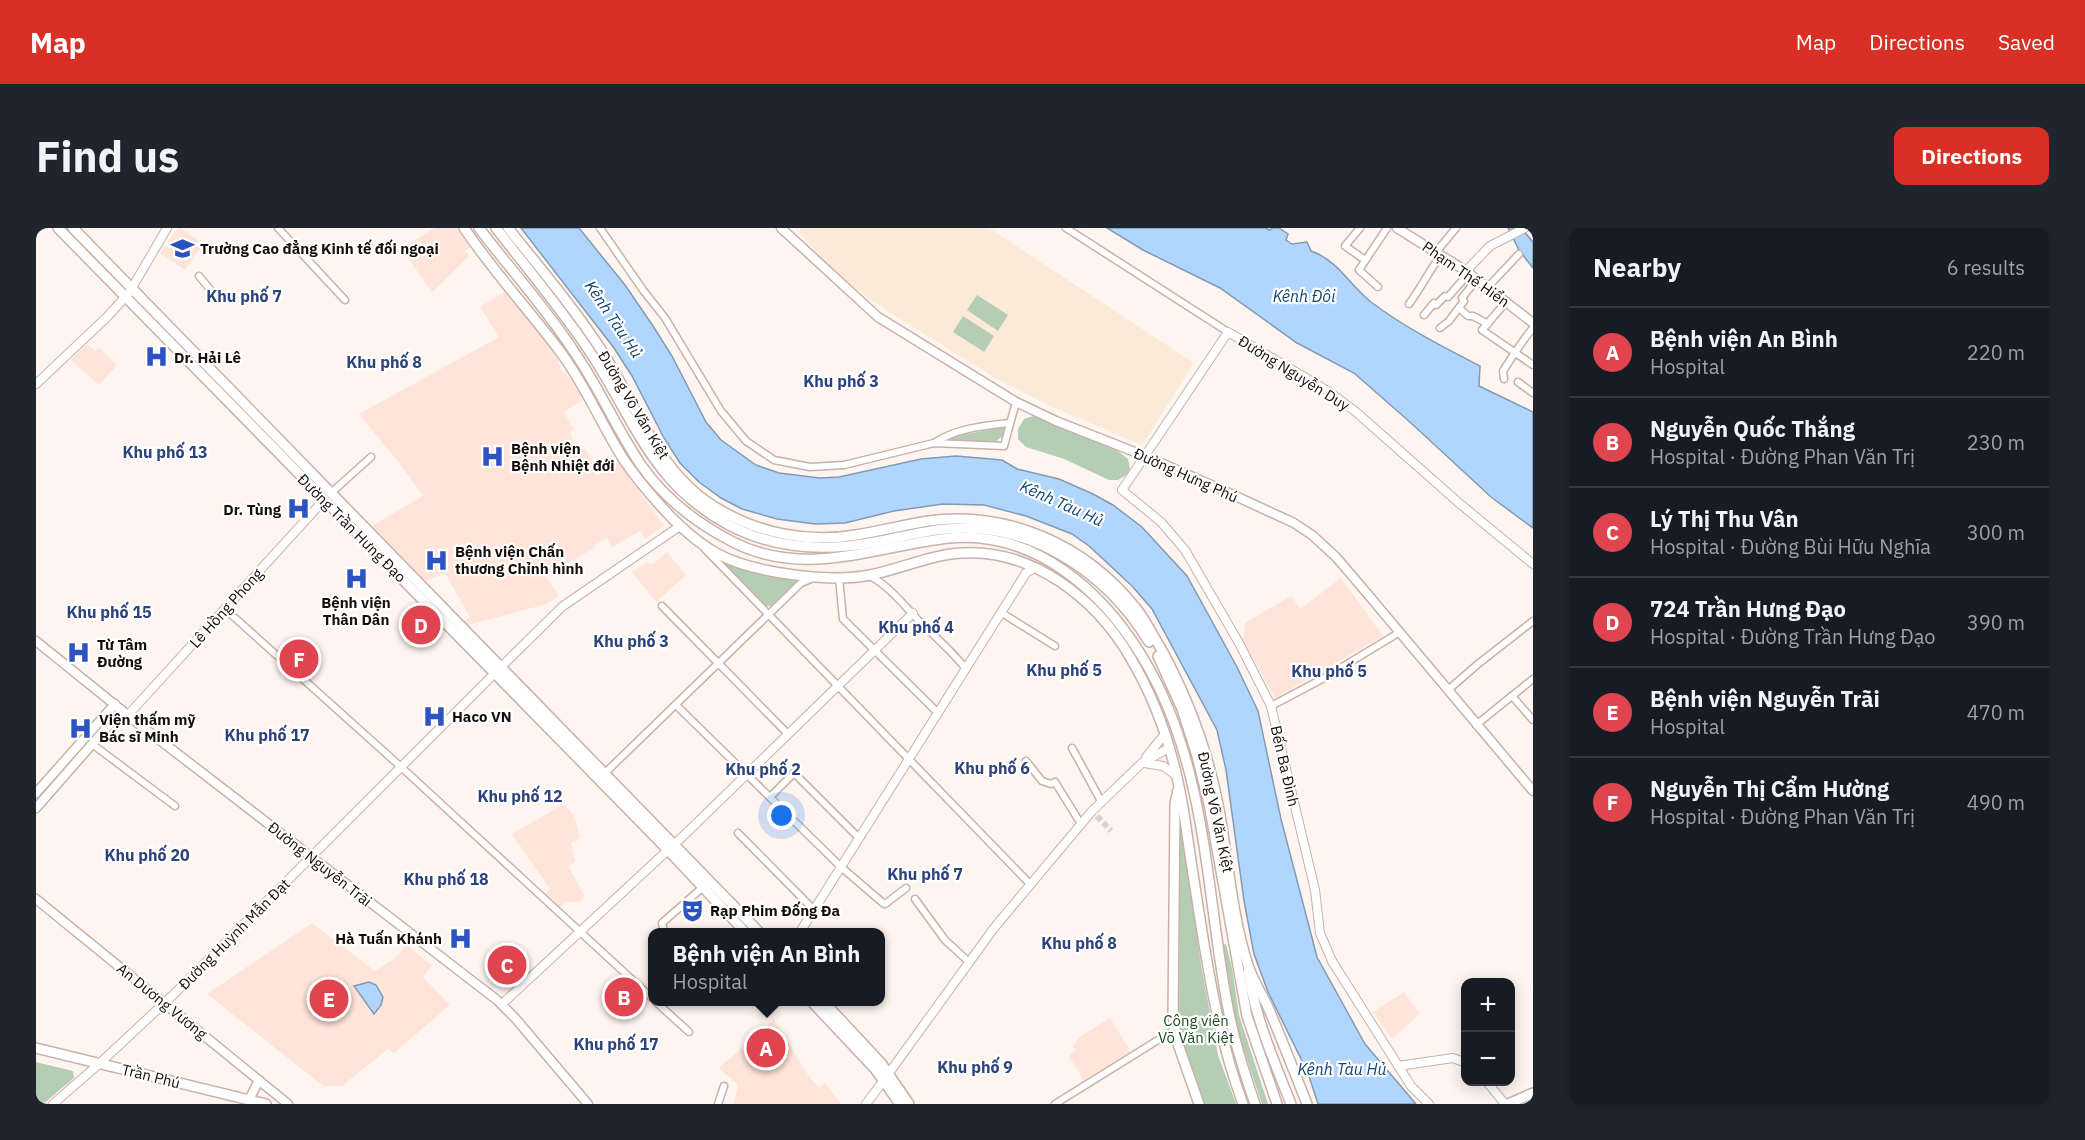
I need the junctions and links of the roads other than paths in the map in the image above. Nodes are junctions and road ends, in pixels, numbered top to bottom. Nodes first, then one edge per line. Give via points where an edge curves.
1 (58, 228) edge
2 (167, 228) edge
3 (278, 228) edge
4 (464, 228) edge
5 (479, 228) edge
6 (496, 228) edge
7 (508, 228) edge
8 (600, 228) edge
9 (781, 228) edge
10 (1066, 228) edge
11 (1360, 228) edge
12 (1387, 228) edge
13 (1397, 228) edge
14 (1456, 228) edge
15 (1525, 228) edge
16 (76, 231) edge
17 (72, 242) junction
18 (1439, 254) junction
19 (1519, 254) dead end
20 (1365, 260) junction
21 (1467, 272) junction
22 (199, 276) dead end
23 (1477, 279) junction
24 (1378, 286) dead end
25 (1487, 288) junction
26 (133, 289) junction
27 (213, 293) dead end
28 (126, 297) junction
29 (345, 300) dead end
30 (1506, 302) junction
31 (1409, 304) dead end
32 (1459, 308) junction
33 (1425, 315) dead end
34 (1533, 323) edge
35 (1488, 324) junction
36 (1440, 328) dead end
37 (1533, 328) edge
38 (1228, 332) junction
39 (1514, 351) junction
40 (1533, 365) edge
41 (212, 378) junction
42 (1504, 379) dead end
43 (1518, 382) dead end
44 (36, 384) edge
45 (1532, 391) edge
46 (1016, 402) junction
47 (1010, 423) junction
48 (934, 443) junction
49 (1145, 456) junction
50 (372, 457) dead end
51 (328, 497) junction
52 (701, 503) junction
53 (691, 516) junction
54 (680, 526) junction
55 (694, 538) junction
56 (1533, 564) edge
57 (1029, 568) junction
58 (816, 577) junction
59 (881, 577) junction
60 (839, 579) junction
61 (662, 606) dead end
62 (225, 609) junction
63 (1002, 613) junction
64 (913, 614) junction
65 (768, 615) junction
66 (1533, 621) edge
67 (1400, 632) junction
68 (36, 641) edge
69 (1056, 646) dead end
70 (875, 650) junction
71 (718, 665) junction
72 (966, 669) junction
73 (498, 670) junction
74 (1533, 679) edge
75 (838, 686) junction
76 (1448, 690) junction
77 (1512, 696) junction
78 (676, 705) junction
79 (1271, 706) junction
80 (121, 710) junction
81 (938, 713) junction
82 (1533, 720) edge
83 (1172, 721) junction
84 (1476, 725) junction
85 (788, 734) junction
86 (1164, 734) junction
87 (1197, 739) junction
88 (92, 744) junction
89 (1181, 744) junction
90 (1072, 748) dead end
91 (1169, 748) junction
92 (909, 759) junction
93 (1026, 761) dead end
94 (1142, 763) junction
95 (400, 766) junction
96 (746, 774) junction
97 (602, 776) junction
98 (1177, 776) junction
99 (1179, 786) junction
100 (1533, 791) edge
101 (36, 793) edge
102 (770, 797) junction
103 (1101, 801) junction
104 (175, 806) dead end
105 (36, 808) edge
106 (1081, 824) junction
107 (738, 833) dead end
108 (859, 838) junction
109 (671, 847) junction
110 (312, 857) junction
111 (841, 867) junction
112 (1030, 884) junction
113 (703, 887) junction
114 (906, 888) dead end
115 (1223, 891) junction
116 (36, 899) edge
117 (915, 899) dead end
118 (814, 910) junction
119 (1237, 924) junction
120 (663, 928) edge
121 (740, 928) edge
122 (754, 928) edge
123 (803, 928) edge
124 (580, 932) junction
125 (969, 962) junction
126 (1248, 966) junction
127 (648, 994) edge
128 (164, 1003) junction
129 (502, 1004) junction
130 (660, 1006) edge
131 (816, 1006) edge
132 (827, 1006) edge
133 (1174, 1030) junction
134 (689, 1032) dead end
135 (36, 1048) edge
136 (1461, 1061) edge
137 (99, 1064) junction
138 (1398, 1066) junction
139 (886, 1076) junction
140 (259, 1080) junction
141 (724, 1086) dead end
142 (1490, 1086) edge
143 (1533, 1093) edge
144 (249, 1100) junction
145 (53, 1104) edge
146 (266, 1104) edge
147 (288, 1104) edge
148 (588, 1104) edge
149 (718, 1104) edge
150 (866, 1104) edge
151 (900, 1104) edge
152 (909, 1104) edge
153 (1055, 1104) edge
154 (1199, 1104) edge
155 (1243, 1104) edge
156 (1255, 1104) edge
157 (1277, 1104) edge
158 (1291, 1104) edge
159 (1307, 1104) edge
160 (1428, 1104) edge
161 (1506, 1104) edge

1 - 17 main road, Đường Trần Hưng Đạo
2 - 26 street
3 - 29 street
4 - 54 main road, Đường Võ Văn Kiệt via 560,352 631,470
5 - 53 main road, Đường Võ Văn Kiệt via 572,346 643,467
6 - 52 main road, Đường Võ Văn Kiệt via 594,357 652,458 676,485
7 - 52 main road, Đường Võ Văn Kiệt via 585,326 658,451
8 - 48 street via 665,318 721,411 746,441 774,460 810,467 844,465
9 - 46 main road, Đường Hưng Phú via 878,317
10 - 38 street, Đường Nguyễn Duy
11 - 20 street via 1345,246
12 - 20 street
13 - 18 main road, Phạm Thế Hiển
14 - 18 street
15 - 21 street via 1481,254
16 - 17 main road
16 - 26 main road, Đường Trần Hưng Đạo
17 - 28 main road, Đường Trần Hưng Đạo
18 - 21 main road, Phạm Thế Hiển
18 - 31 street
19 - 25 street
20 - 24 street via 1359,270
21 - 23 main road, Phạm Thế Hiển
21 - 33 street via 1448,297 1434,303
22 - 27 street
23 - 25 main road, Phạm Thế Hiển
23 - 32 street
25 - 30 main road, Phạm Thế Hiển
26 - 28 street
26 - 41 main road, Đường Trần Hưng Đạo
28 - 41 main road, Đường Trần Hưng Đạo
28 - 44 street
30 - 34 main road, Phạm Thế Hiển
30 - 35 street
32 - 35 street
32 - 36 street
35 - 39 street via 1482,330
37 - 39 street
38 - 49 street
38 - 56 street, Đường Nguyễn Duy via 1349,406
39 - 40 street
39 - 42 street via 1503,371
41 - 51 main road, Đường Trần Hưng Đạo
43 - 45 street
46 - 47 street
46 - 49 main road, Đường Hưng Phú
47 - 48 street via 969,428
47 - 48 street via 1004,446
49 - 67 main road, Đường Hưng Phú via 1303,528 1336,557
49 - 79 street, Bến Ba Đình via 1122,490 1161,522 1185,550
50 - 51 street
51 - 62 street, Lê Hồng Phong
51 - 73 main road, Đường Trần Hưng Đạo
52 - 53 main road
52 - 87 main road, Đường Võ Văn Kiệt via 743,532 778,543 847,546 974,528 1010,534 1046,547 1096,578 1128,610 1161,662
53 - 54 main road
53 - 83 main road, Đường Võ Văn Kiệt via 743,547 798,558 830,560 962,537 989,539 1036,554 1079,581 1120,624 1144,660
54 - 55 main road, Đường Võ Văn Kiệt
54 - 73 street, Đường Huỳnh Mẫn Đạt via 563,606
55 - 58 main road, Đường Võ Văn Kiệt via 736,562
55 - 65 street
57 - 59 main road, Đường Võ Văn Kiệt via 986,554 961,553
57 - 63 street
57 - 86 main road, Đường Võ Văn Kiệt via 1072,590 1111,629 1139,675
58 - 60 main road, Đường Võ Văn Kiệt
58 - 65 street via 801,583
59 - 60 main road, Đường Võ Văn Kiệt
59 - 64 street
60 - 70 street via 843,619
61 - 71 street
62 - 80 street, Lê Hồng Phong
62 - 95 street
63 - 69 street
63 - 72 street
64 - 70 street
64 - 72 street
65 - 71 street
65 - 75 street
66 - 76 street
67 - 76 main road, Đường Hưng Phú
67 - 79 street
68 - 80 main road, Đường Nguyễn Trãi
70 - 75 street
70 - 81 street
71 - 78 street
71 - 85 street
72 - 81 street
73 - 95 street, Đường Huỳnh Mẫn Đạt
73 - 97 main road, Đường Trần Hưng Đạo
74 - 77 street
75 - 85 street
75 - 92 street
76 - 84 main road, Đường Hưng Phú
77 - 82 street
77 - 84 street
78 - 96 street
78 - 97 street
79 - 138 street, Bến Ba Đình via 1315,890 1322,940
80 - 88 main road, Lê Hồng Phong
80 - 101 main road, Lê Hồng Phong
80 - 110 main road, Đường Nguyễn Trãi
81 - 92 street
83 - 86 main road
83 - 89 main road, Đường Võ Văn Kiệt
84 - 100 main road, Đường Hưng Phú
85 - 96 street
86 - 91 main road, Đường Võ Văn Kiệt
86 - 94 street
87 - 89 main road
87 - 115 main road, Đường Võ Văn Kiệt
87 - 119 main road, Đường Võ Văn Kiệt via 1218,804
88 - 104 street
88 - 105 main road, Lê Hồng Phong
89 - 91 main road
89 - 156 main road, Đường Võ Văn Kiệt via 1201,820 1232,1029
90 - 103 street
91 - 94 street
91 - 98 main road, Đường Võ Văn Kiệt
92 - 108 street
92 - 112 street
93 - 106 street via 1042,782 1055,782
94 - 98 street via 1163,766
94 - 103 street
95 - 110 street, Đường Huỳnh Mẫn Đạt
95 - 124 street
96 - 102 street
96 - 109 street
97 - 109 main road, Đường Trần Hưng Đạo
98 - 99 main road, Đường Võ Văn Kiệt
99 - 133 main road, Đường Võ Văn Kiệt via 1175,804
99 - 155 main road, Đường Võ Văn Kiệt via 1222,1037
102 - 108 street via 794,773
102 - 111 street
103 - 106 street
106 - 112 street
107 - 118 street
108 - 111 street
109 - 113 main road, Đường Trần Hưng Đạo
109 - 122 main road, Đường Trần Hưng Đạo
109 - 124 street
110 - 128 street, Đường Huỳnh Mẫn Đạt
110 - 129 main road, Đường Nguyễn Trãi
111 - 114 street via 885,904
111 - 118 street
112 - 125 street
113 - 120 street via 662,922
113 - 121 main road, Đường Trần Hưng Đạo
115 - 119 main road
115 - 157 main road, Đường Võ Văn Kiệt via 1247,1016
116 - 128 main road, An Dương Vương
117 - 125 street via 945,940
118 - 123 street
119 - 126 main road, Đường Võ Văn Kiệt
124 - 127 street
124 - 129 street
125 - 139 street
126 - 158 main road via 1269,1046
126 - 159 main road, Đường Võ Văn Kiệt
128 - 137 street, Đường Huỳnh Mẫn Đạt
128 - 140 main road, An Dương Vương
129 - 148 main road, Đường Nguyễn Trãi
130 - 134 street
131 - 139 main road
132 - 139 main road
133 - 153 street
133 - 154 main road, Đường Võ Văn Kiệt
135 - 137 main road, Trần Phú
136 - 138 street via 1453,1058
137 - 144 main road, Trần Phú
137 - 145 street, Đường Huỳnh Mẫn Đạt
138 - 160 street, Bến Ba Đình
139 - 150 street
139 - 151 main road
139 - 152 main road
140 - 144 main road
140 - 147 main road, An Dương Vương
141 - 149 street
142 - 161 street
143 - 161 main road
144 - 146 main road, Trần Phú

